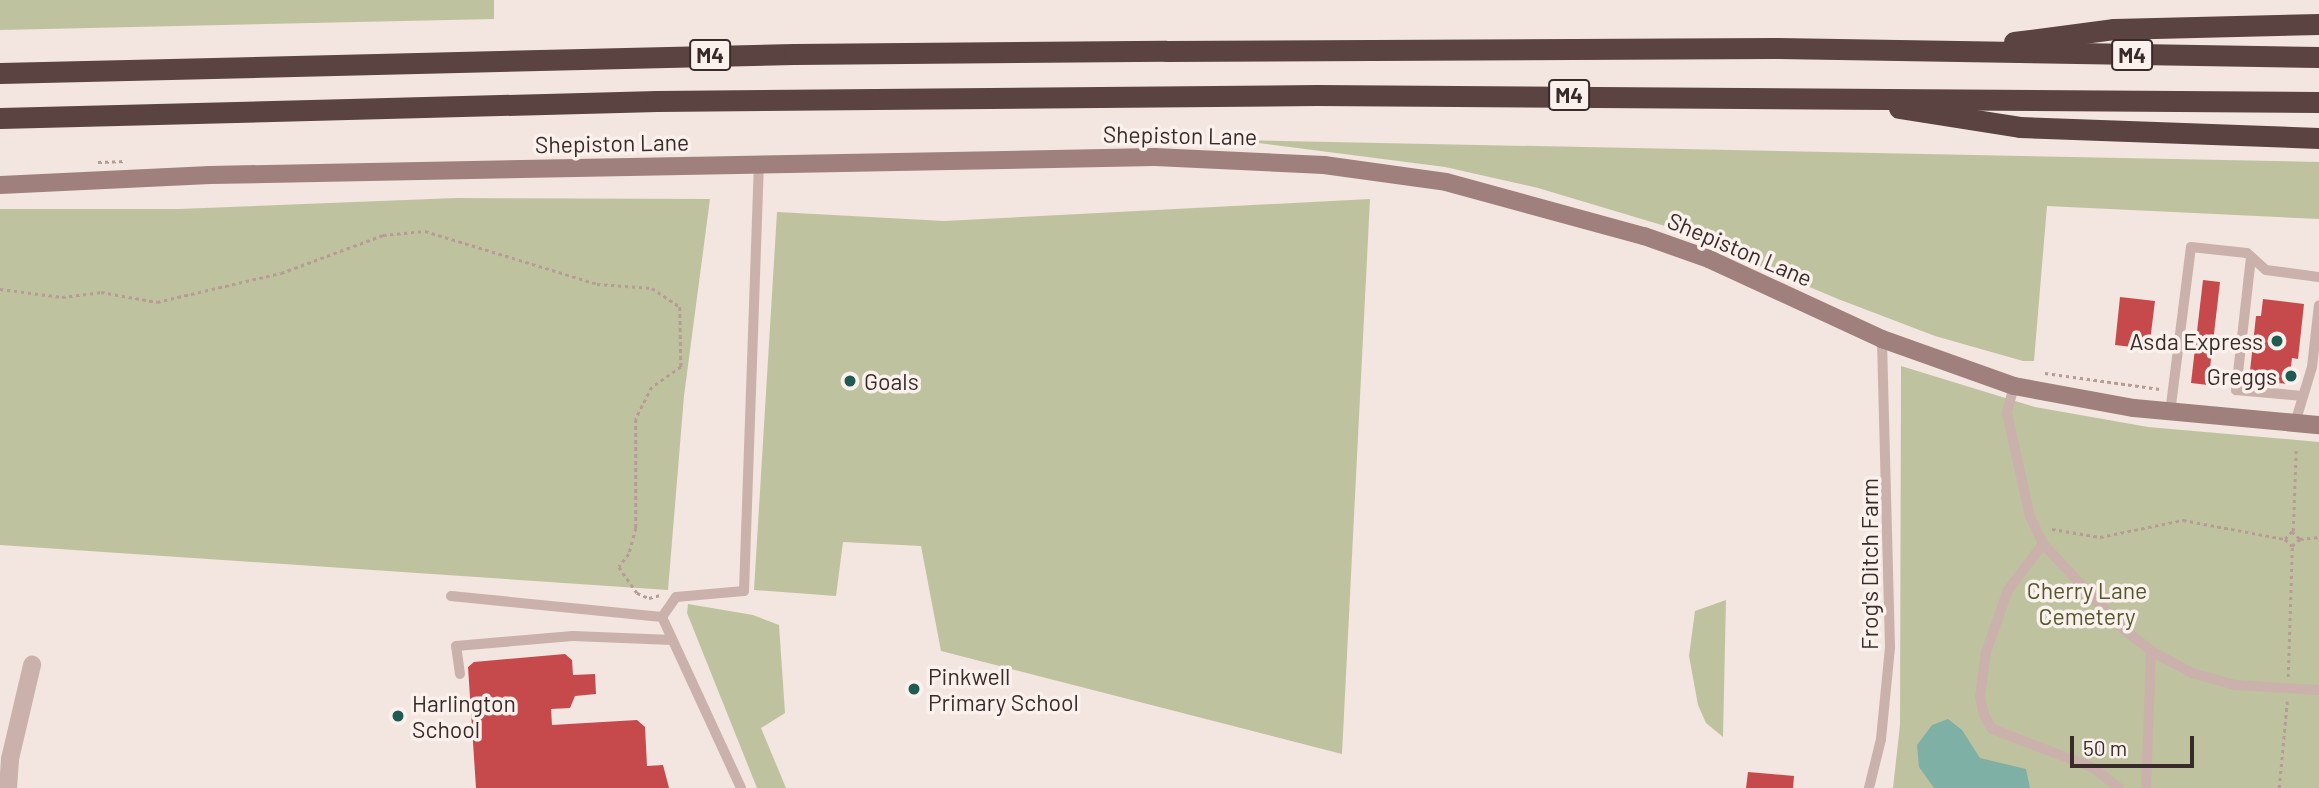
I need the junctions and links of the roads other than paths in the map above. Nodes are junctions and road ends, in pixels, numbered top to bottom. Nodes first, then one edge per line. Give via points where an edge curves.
1 (2319, 24) edge
2 (1945, 51) junction
3 (2319, 57) edge
4 (0, 73) edge
5 (1821, 97) junction
6 (2319, 102) edge
7 (0, 118) edge
8 (2319, 138) edge
9 (760, 164) junction
10 (0, 184) edge
11 (2251, 257) junction
12 (2319, 277) edge
13 (2319, 305) edge
14 (1882, 339) junction
15 (2014, 386) junction
16 (2303, 396) junction
17 (2169, 413) junction
18 (2295, 423) junction
19 (2319, 425) edge
20 (2043, 544) junction
21 (452, 596) dead end
22 (662, 617) junction
23 (672, 640) junction
24 (2151, 651) junction
25 (32, 665) dead end
26 (460, 674) dead end
27 (2319, 690) edge
28 (8, 788) edge
29 (741, 788) edge
30 (1869, 788) edge
31 (2119, 788) edge
32 (2146, 788) edge

1 - 2 highway, M4 via 2114,29
2 - 3 highway, M4
2 - 4 highway, M4 via 807,53
5 - 6 highway, M4
5 - 7 highway, M4 via 902,98
5 - 8 highway, M4 via 2020,127
9 - 10 street, Shepiston Lane
9 - 14 street, Shepiston Lane via 1234,158 1408,175 1494,193 1644,236 1709,259
9 - 22 lane via 744,591 676,597
11 - 12 lane via 2266,271
11 - 16 lane via 2235,390
11 - 17 lane via 2191,247
13 - 16 lane
14 - 15 street, Shepiston Lane
14 - 30 lane, Frog's Ditch Farm via 1881,446 1889,464 1890,647 1881,739
15 - 17 street, Shepiston Lane
15 - 20 lane via 2007,413 2034,525
16 - 18 lane
17 - 18 street, Shepiston Lane
18 - 19 street, Shepiston Lane
20 - 24 lane via 2122,628
20 - 31 lane via 2008,590 1986,652 1980,697 1984,715 1992,729 2094,768
21 - 22 lane
22 - 23 lane
23 - 26 lane via 573,636 456,646
23 - 29 lane
24 - 27 lane via 2192,673 2235,685
24 - 32 lane
25 - 28 street via 10,759

